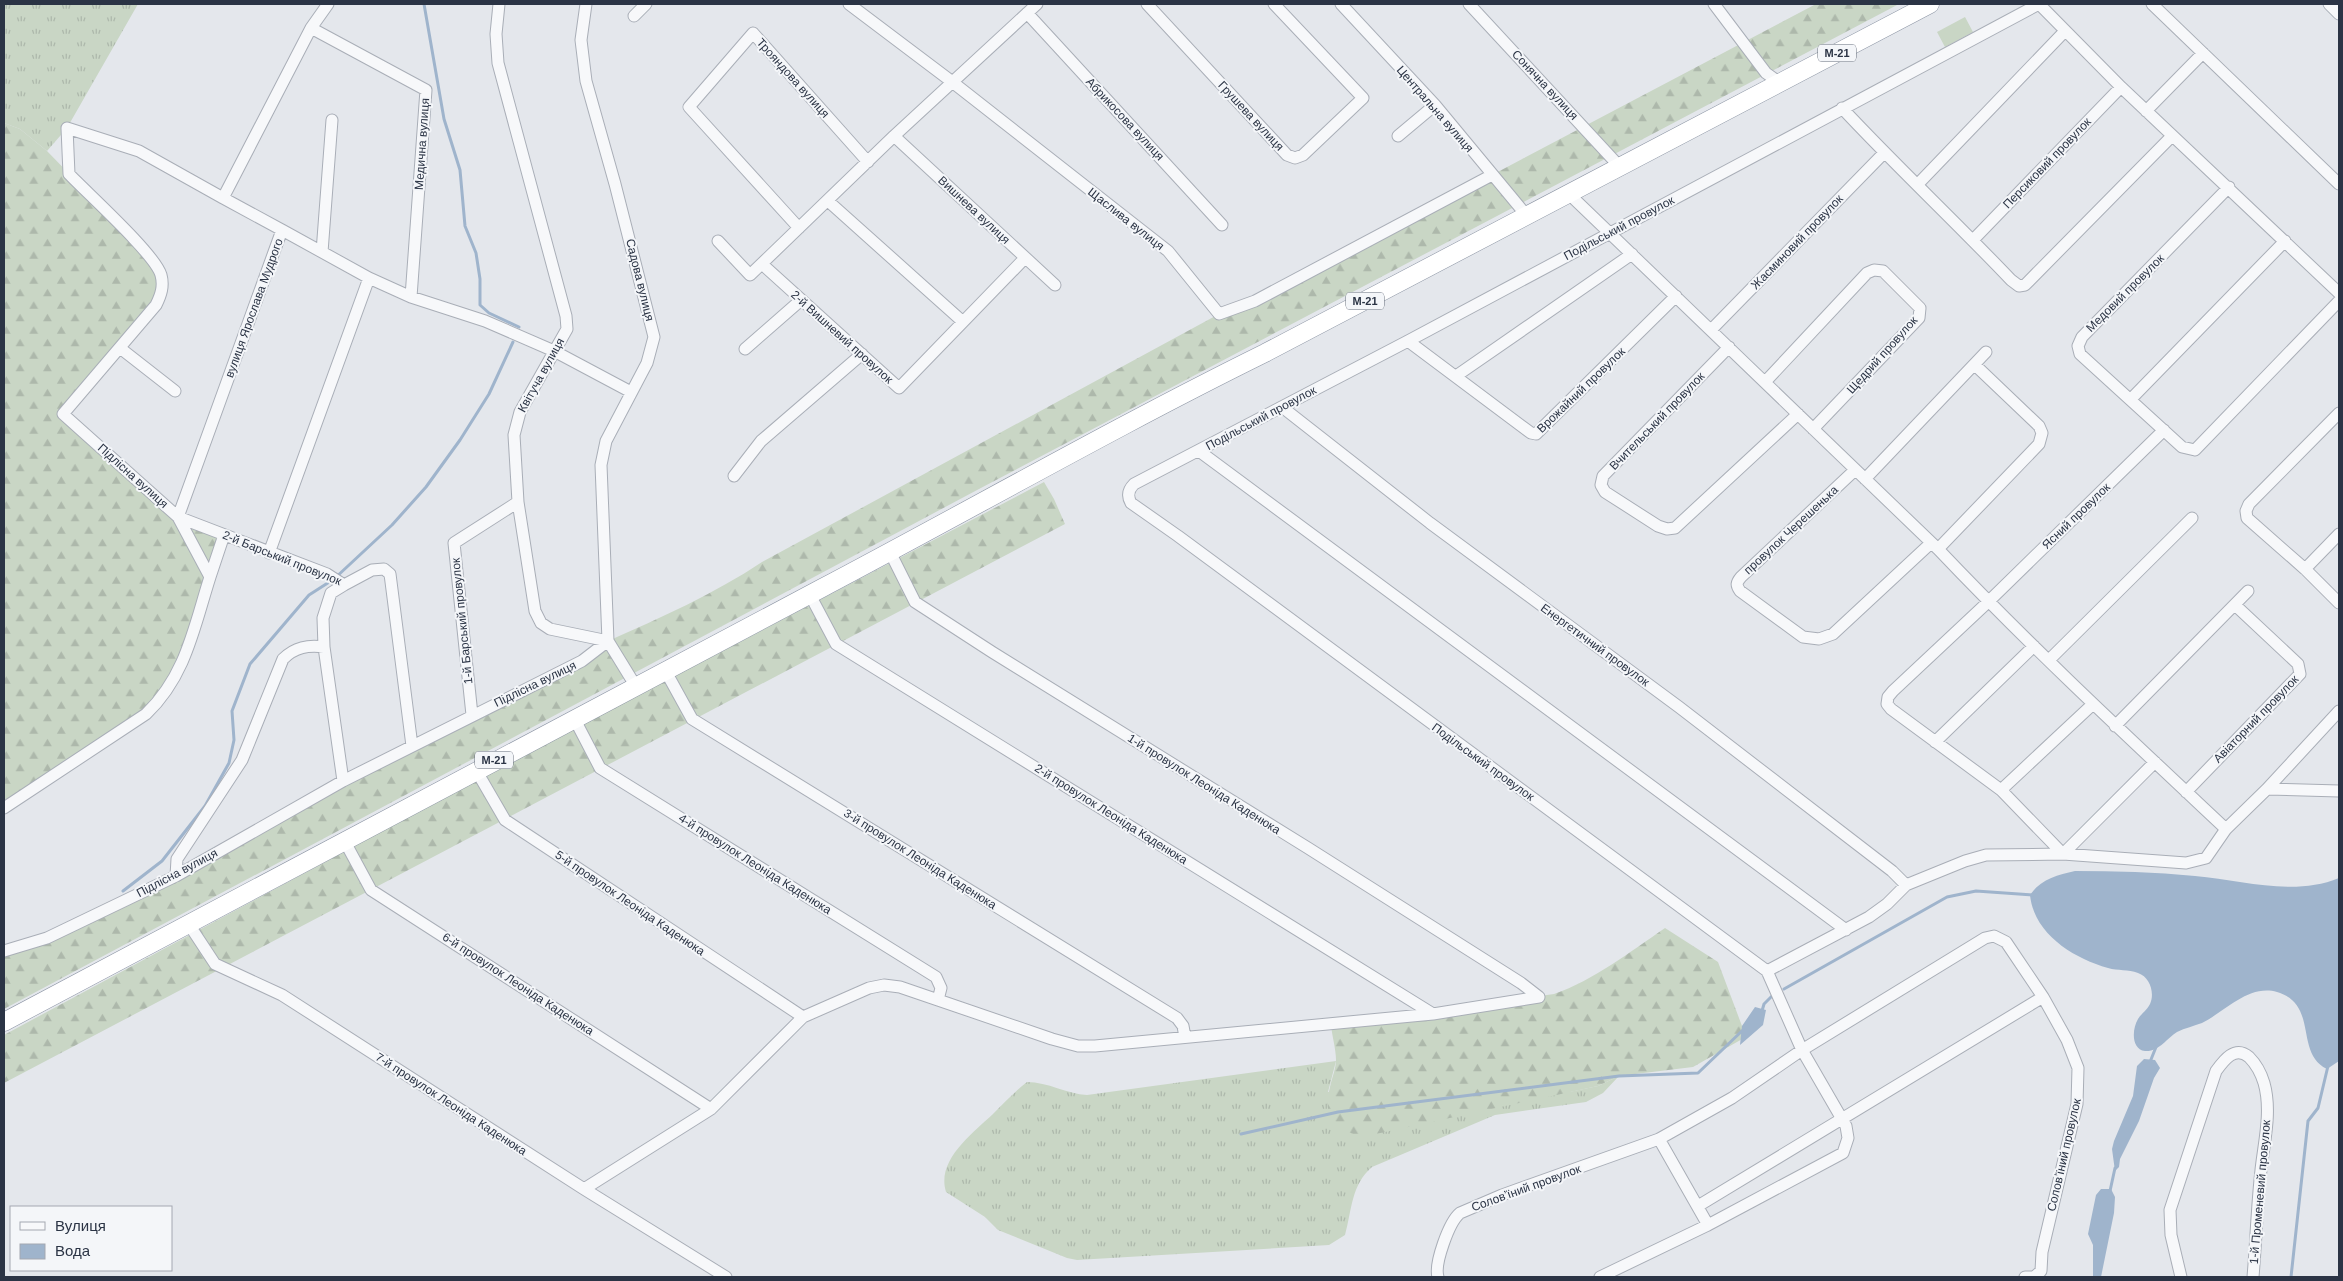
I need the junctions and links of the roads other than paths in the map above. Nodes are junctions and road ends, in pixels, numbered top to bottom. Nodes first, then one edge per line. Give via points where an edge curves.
1 (328, 4) edge
2 (500, 4) edge
3 (586, 4) edge
4 (646, 4) edge
5 (849, 4) edge
6 (1037, 4) edge
7 (1147, 4) edge
8 (1274, 4) edge
9 (1341, 4) edge
10 (1469, 4) edge
11 (1714, 4) edge
12 (1930, 4) edge
13 (2039, 4) edge
14 (2152, 4) edge
15 (2329, 4) edge
16 (1027, 14) junction
17 (2339, 14) edge
18 (634, 16) dead end
19 (311, 28) junction
20 (2065, 31) junction
21 (2203, 53) junction
22 (951, 81) junction
23 (1780, 83) junction
24 (2121, 87) junction
25 (1435, 105) junction
26 (1842, 108) junction
27 (2146, 111) junction
28 (332, 120) dead end
29 (67, 128) joint
30 (894, 136) junction
31 (1398, 136) dead end
32 (2172, 136) junction
33 (1884, 153) junction
34 (868, 162) junction
35 (1620, 167) junction
36 (1492, 175) junction
37 (1918, 184) junction
38 (2339, 184) edge
39 (2229, 187) junction
40 (1568, 193) junction
41 (223, 198) junction
42 (828, 201) junction
43 (1527, 216) junction
44 (1222, 225) dead end
45 (799, 228) junction
46 (282, 230) junction
47 (1610, 232) junction
48 (1973, 240) junction
49 (2285, 241) junction
50 (718, 242) dead end
51 (322, 252) junction
52 (1632, 254) junction
53 (1025, 258) junction
54 (762, 264) junction
55 (369, 278) junction
56 (1055, 285) dead end
57 (2339, 293) edge
58 (1676, 296) junction
59 (410, 297) junction
60 (801, 300) junction
61 (2339, 301) edge
62 (962, 321) junction
63 (1711, 330) junction
64 (1408, 341) junction
65 (120, 348) junction
66 (1729, 348) junction
67 (745, 349) dead end
68 (554, 351) junction
69 (1986, 352) dead end
70 (862, 354) junction
71 (1975, 364) junction
72 (1456, 376) junction
73 (1765, 382) junction
74 (175, 391) dead end
75 (631, 392) junction
76 (2131, 400) junction
77 (1282, 407) junction
78 (2339, 413) edge
79 (1798, 414) junction
80 (1813, 429) junction
81 (2164, 430) junction
82 (1199, 451) junction
83 (1856, 470) junction
84 (734, 476) dead end
85 (1865, 479) junction
86 (518, 502) junction
87 (178, 516) junction
88 (2192, 518) dead end
89 (2339, 534) edge
90 (224, 535) junction
91 (1934, 546) junction
92 (269, 552) junction
93 (890, 552) junction
94 (2305, 569) junction
95 (210, 577) junction
96 (344, 585) junction
97 (2248, 591) dead end
98 (810, 595) junction
99 (1988, 602) junction
100 (2339, 603) edge
101 (2235, 604) junction
102 (608, 641) junction
103 (2034, 646) junction
104 (324, 647) junction
105 (2049, 660) junction
106 (665, 670) junction
107 (635, 685) junction
108 (2092, 704) junction
109 (2339, 711) edge
110 (472, 714) junction
111 (574, 718) junction
112 (2115, 726) junction
113 (1935, 742) junction
114 (412, 746) junction
115 (2154, 762) junction
116 (476, 770) junction
117 (343, 782) junction
118 (2268, 789) junction
119 (2001, 790) junction
120 (2339, 791) edge
121 (2186, 792) junction
122 (4, 808) edge
123 (2226, 829) junction
124 (344, 840) junction
125 (2063, 854) junction
126 (176, 876) junction
127 (1906, 885) junction
128 (188, 923) junction
129 (1846, 930) junction
130 (4, 951) edge
131 (1767, 971) junction
132 (2043, 997) junction
133 (938, 1000) junction
134 (1433, 1014) junction
135 (803, 1017) junction
136 (4, 1022) edge
137 (1185, 1037) junction
138 (1802, 1050) junction
139 (711, 1109) junction
140 (1842, 1118) junction
141 (1659, 1139) junction
142 (584, 1189) junction
143 (1698, 1206) junction
144 (1708, 1226) junction
145 (726, 1277) edge
146 (1438, 1277) edge
147 (1600, 1277) edge
148 (2025, 1277) edge
149 (2181, 1277) edge
150 (2254, 1277) edge

1 - 19 street
2 - 68 street, Квітуча вулиця via 496,48 500,70 566,316 566,329
3 - 75 street, Садова вулиця via 581,40 586,81 654,337 647,363
4 - 18 street
5 - 22 street, Щаслива вулиця
6 - 16 street
7 - 8 street, Грушева вулиця via 1288,155 1295,158 1303,155 1363,98
9 - 25 street, Центральна вулиця
10 - 35 street, Сонячна вулиця
11 - 23 street via 1766,73
12 - 23 highway, М-21
13 - 20 street
13 - 26 street, Подільський провулок
14 - 21 street
15 - 17 street
16 - 22 street
16 - 44 street, Абрикосова вулиця
19 - 41 street
19 - 59 street, Медична вулиця via 426,90
20 - 24 street
20 - 37 street
21 - 27 street
21 - 38 street
22 - 30 street
22 - 36 street, Щаслива вулиця via 1168,251 1219,314 1255,301
23 - 35 highway, М-21
24 - 27 street
24 - 48 street, Персиковий провулок
25 - 31 street
25 - 36 street, Центральна вулиця
26 - 33 street
26 - 47 street, Подільський провулок
27 - 32 street
28 - 51 street
29 - 41 street, вулиця Ярослава Мудрого via 139,151
29 - 65 street, Підлісна вулиця via 69,174 155,262 161,276 162,292 156,304
30 - 34 street
30 - 53 street, Вишнева вулиця
32 - 39 street
32 - 48 street via 2025,285 2019,286 2011,280
33 - 37 street
33 - 63 street, Жасминовий провулок
34 - 42 street
34 - 45 street, Трояндова вулиця via 753,33 689,107
35 - 40 highway, М-21
36 - 43 street, Центральна вулиця
37 - 48 street
39 - 49 street
39 - 76 street, Медовий провулок via 2078,342 2080,354
40 - 43 highway, М-21
40 - 47 street
41 - 46 street, вулиця Ярослава Мудрого
42 - 45 street
42 - 62 street
43 - 93 highway, М-21 via 1170,400
45 - 54 street
46 - 51 street
46 - 87 street, вулиця Ярослава Мудрого
47 - 52 street
47 - 64 street, Подільський провулок
49 - 57 street
49 - 76 street
50 - 54 street via 750,275
51 - 55 street
52 - 58 street
52 - 72 street
53 - 56 street, Вишнева вулиця
53 - 62 street
54 - 60 street, 2-й Вишневий провулок
55 - 59 street
55 - 92 street
58 - 63 street
58 - 72 street, Врожайний провулок via 1539,434 1531,433
59 - 68 street via 485,321
60 - 67 street
60 - 70 street, 2-й Вишневий провулок
61 - 81 street, Медовий провулок via 2198,448 2186,450
62 - 70 street, 2-й Вишневий провулок via 898,388
63 - 66 street
64 - 72 street, Врожайний провулок
64 - 77 street, Подільський провулок
65 - 74 street
65 - 87 street, Підлісна вулиця via 63,414
66 - 73 street
66 - 79 street, Вчительський провулок via 1603,476 1601,485 1606,492 1658,526 1675,528
68 - 75 street
68 - 86 street, Квітуча вулиця via 516,424 513,446
69 - 71 street
70 - 84 street via 761,441
71 - 85 street
71 - 91 street via 2039,426 2042,433 2038,444
73 - 79 street
73 - 80 street, Щедрий провулок via 1867,273 1883,271 1920,308 1919,318
75 - 102 street, Садова вулиця via 606,441 601,464
76 - 81 street, Медовий провулок
77 - 82 street, Подільський провулок
77 - 127 street, Енергетичний провулок via 1444,534 1695,719
78 - 94 street via 2246,510 2248,518
79 - 80 street
80 - 83 street
81 - 99 street, Ясний провулок
82 - 129 street, Подільський провулок
82 - 131 street, Подільський провулок via 1134,484 1128,494 1131,503
83 - 85 street
83 - 91 street, провулок Черешенька via 1741,577 1737,582 1740,591 1803,637 1819,640 1833,634
85 - 91 street
86 - 102 street, Квітуча вулиця via 535,610 541,623 550,629
86 - 110 street, 1-й Барський провулок via 454,543
87 - 90 street, 2-й Барський провулок
87 - 95 street, Підлісна вулиця
88 - 105 street
89 - 94 street
90 - 92 street, 2-й Барський провулок
90 - 95 street
91 - 99 street
92 - 96 street, 2-й Барський провулок via 327,574
93 - 98 highway, М-21
93 - 134 street, 1-й провулок Леоніда Каденюка via 915,602 1539,997
94 - 100 street
95 - 122 street via 181,668 160,701 146,714
96 - 104 street via 330,593 323,618
96 - 114 street, 2-й Барський провулок via 372,570 384,569 390,574
97 - 101 street
98 - 106 highway, М-21
98 - 134 street, 2-й провулок Леоніда Каденюка via 836,644
99 - 103 street
99 - 113 street, Ясний провулок via 1888,698 1887,704 1891,709
101 - 112 street
101 - 121 street, Авіаторний провулок via 2298,664 2300,674
102 - 107 street
102 - 110 street, Підлісна вулиця via 582,661
103 - 105 street
103 - 113 street
104 - 117 street
104 - 126 street via 307,645 283,659 242,760 176,859
105 - 108 street
106 - 107 highway, М-21
106 - 137 street, 3-й провулок Леоніда Каденюка via 692,719 1177,1018 1184,1026
107 - 111 highway, М-21
108 - 112 street
108 - 119 street
109 - 118 street
110 - 114 street, Підлісна вулиця
111 - 116 highway, М-21
111 - 133 street, 4-й провулок Леоніда Каденюка via 600,768 936,977 941,988
112 - 115 street
113 - 119 street
114 - 117 street, Підлісна вулиця
115 - 121 street
115 - 125 street
116 - 124 highway, М-21
116 - 135 street, 5-й провулок Леоніда Каденюка via 505,820
117 - 126 street, Підлісна вулиця
118 - 120 street
118 - 123 street
119 - 125 street
121 - 123 street
123 - 125 street via 2206,858 2195,862
124 - 128 highway, М-21
124 - 139 street, 6-й провулок Леоніда Каденюка via 371,890
125 - 127 street via 1986,855
126 - 130 street, Підлісна вулиця via 48,938
127 - 129 street via 1878,911
128 - 136 highway, М-21
128 - 142 street, 7-й провулок Леоніда Каденюка via 216,964 282,995
129 - 131 street
131 - 138 street
132 - 138 street, Соловʼїний провулок via 2006,942 1994,936 1985,938
132 - 140 street
132 - 148 street, Соловʼїний провулок via 2074,1056 2079,1084 2042,1252 2041,1271 2034,1277
133 - 135 street via 884,985 869,988
133 - 137 street via 1078,1046
134 - 137 street
135 - 139 street
138 - 140 street
138 - 141 street, Соловʼїний провулок via 1732,1098
139 - 142 street
140 - 143 street
140 - 144 street via 1848,1138 1843,1153
141 - 143 street
141 - 146 street, Соловʼїний провулок via 1460,1213 1449,1227 1437,1268
142 - 145 street, 7-й провулок Леоніда Каденюка
143 - 144 street
144 - 147 street
149 - 150 street, 1-й Променевий провулок via 2171,1235 2170,1210 2216,1071 2228,1056 2237,1052 2244,1053 2255,1063 2264,1084 2267,1123 2260,1171

